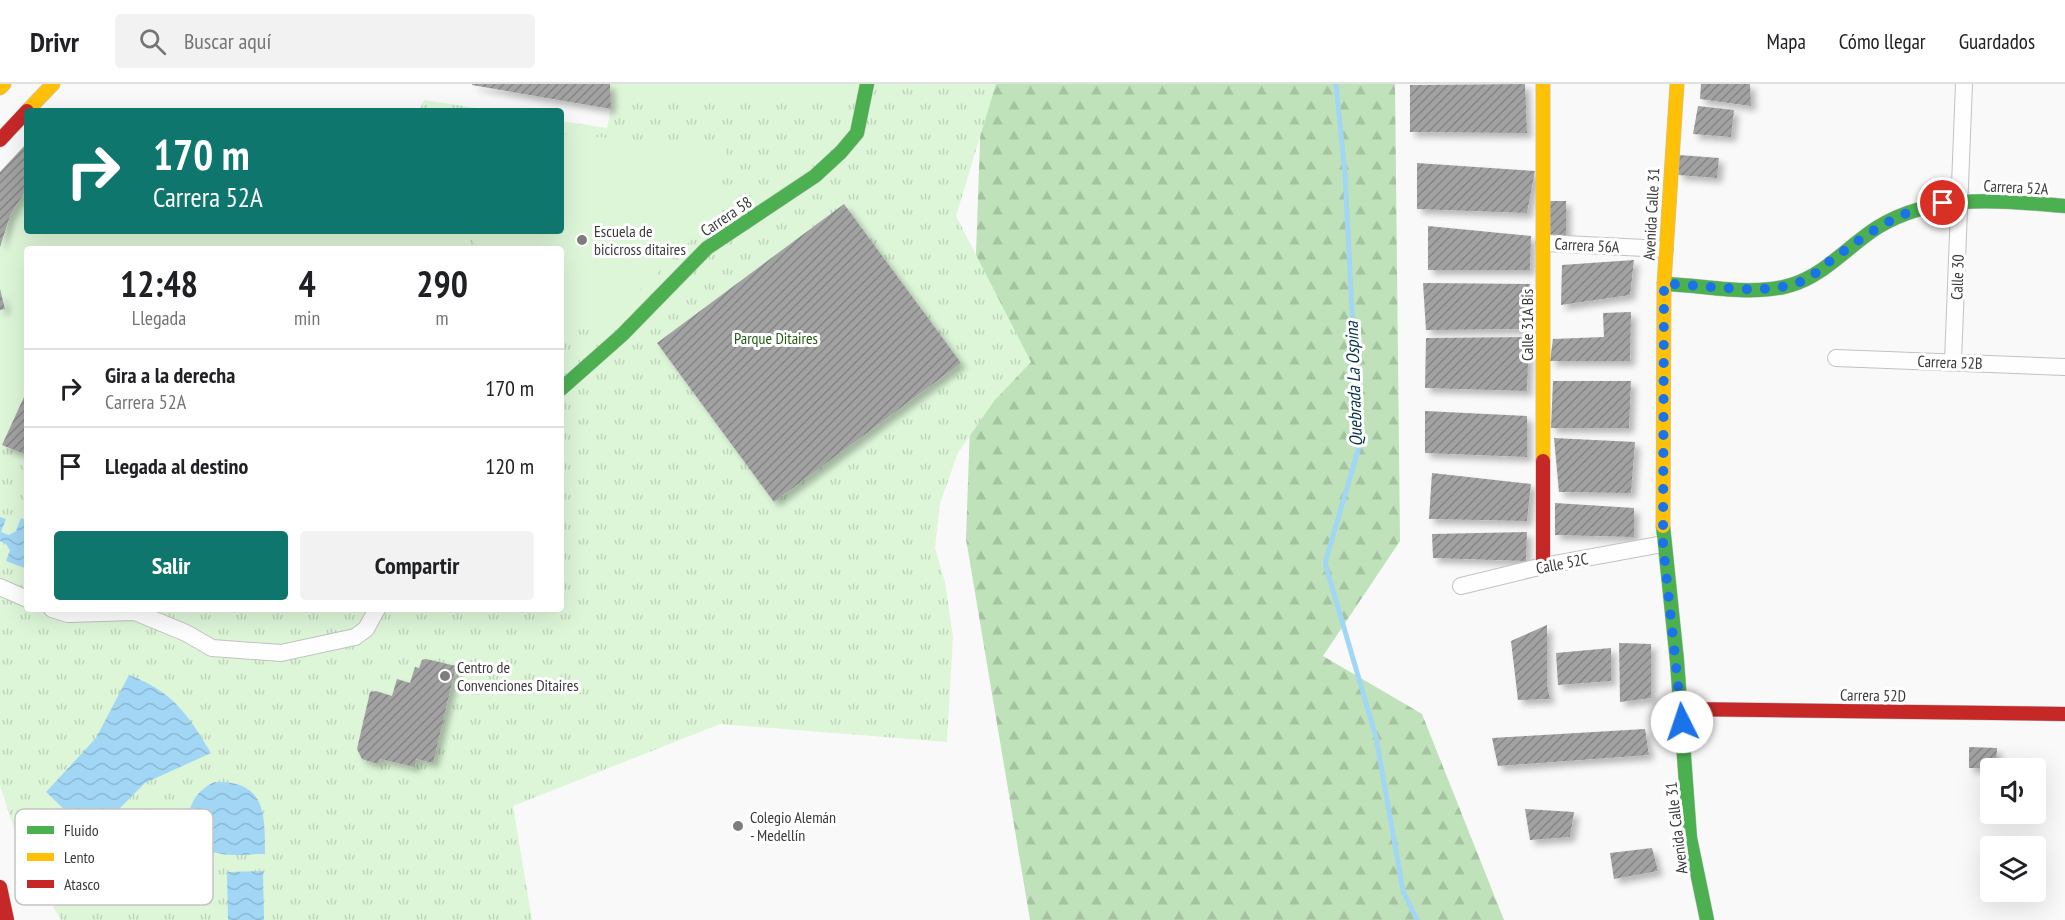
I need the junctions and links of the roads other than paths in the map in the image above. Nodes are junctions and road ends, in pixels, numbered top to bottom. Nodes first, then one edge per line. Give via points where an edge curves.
1 (4, 84) edge
2 (53, 84) edge
3 (867, 84) edge
4 (1543, 84) edge
5 (1677, 84) edge
6 (1964, 84) edge
7 (0, 88) edge
8 (30, 108) edge
9 (24, 114) edge
10 (0, 140) edge
11 (1960, 200) junction
12 (2065, 206) edge
13 (1544, 243) junction
14 (1665, 249) junction
15 (1664, 284) junction
16 (1836, 358) dead end
17 (1953, 361) junction
18 (2065, 366) edge
19 (565, 387) edge
20 (1663, 544) junction
21 (1544, 566) junction
22 (1461, 586) dead end
23 (0, 587) edge
24 (24, 597) edge
25 (62, 612) edge
26 (135, 612) edge
27 (135, 612) edge
28 (375, 612) edge
29 (1681, 709) junction
30 (2065, 714) edge
31 (2, 895) edge
32 (7, 920) edge
33 (22, 920) edge
34 (1707, 920) edge

1 - 7 street
2 - 8 street
3 - 19 street, Carrera 58 via 857,133 815,176 707,248
4 - 13 street, Calle 31A Bis
5 - 14 street, Avenida Calle 31
6 - 11 street, Calle 30
9 - 10 street
11 - 12 street, Carrera 52A
11 - 15 street, Carrera 52A via 1926,206 1881,225 1806,279 1789,285 1766,289
11 - 17 street, Calle 30
13 - 14 street, Carrera 56A
13 - 21 street, Calle 31A Bis
14 - 15 street, Avenida Calle 31
15 - 20 street, Avenida Calle 31
16 - 17 street, Carrera 52B
17 - 18 street, Carrera 52B
20 - 21 street, Calle 52C
20 - 29 street, Avenida Calle 31
21 - 22 street, Calle 52C
23 - 24 street
25 - 26 street
27 - 28 street via 212,648 281,653 355,637 366,629
29 - 30 street, Carrera 52D
29 - 34 street, Avenida Calle 31 via 1690,838
31 - 32 street
31 - 33 street

